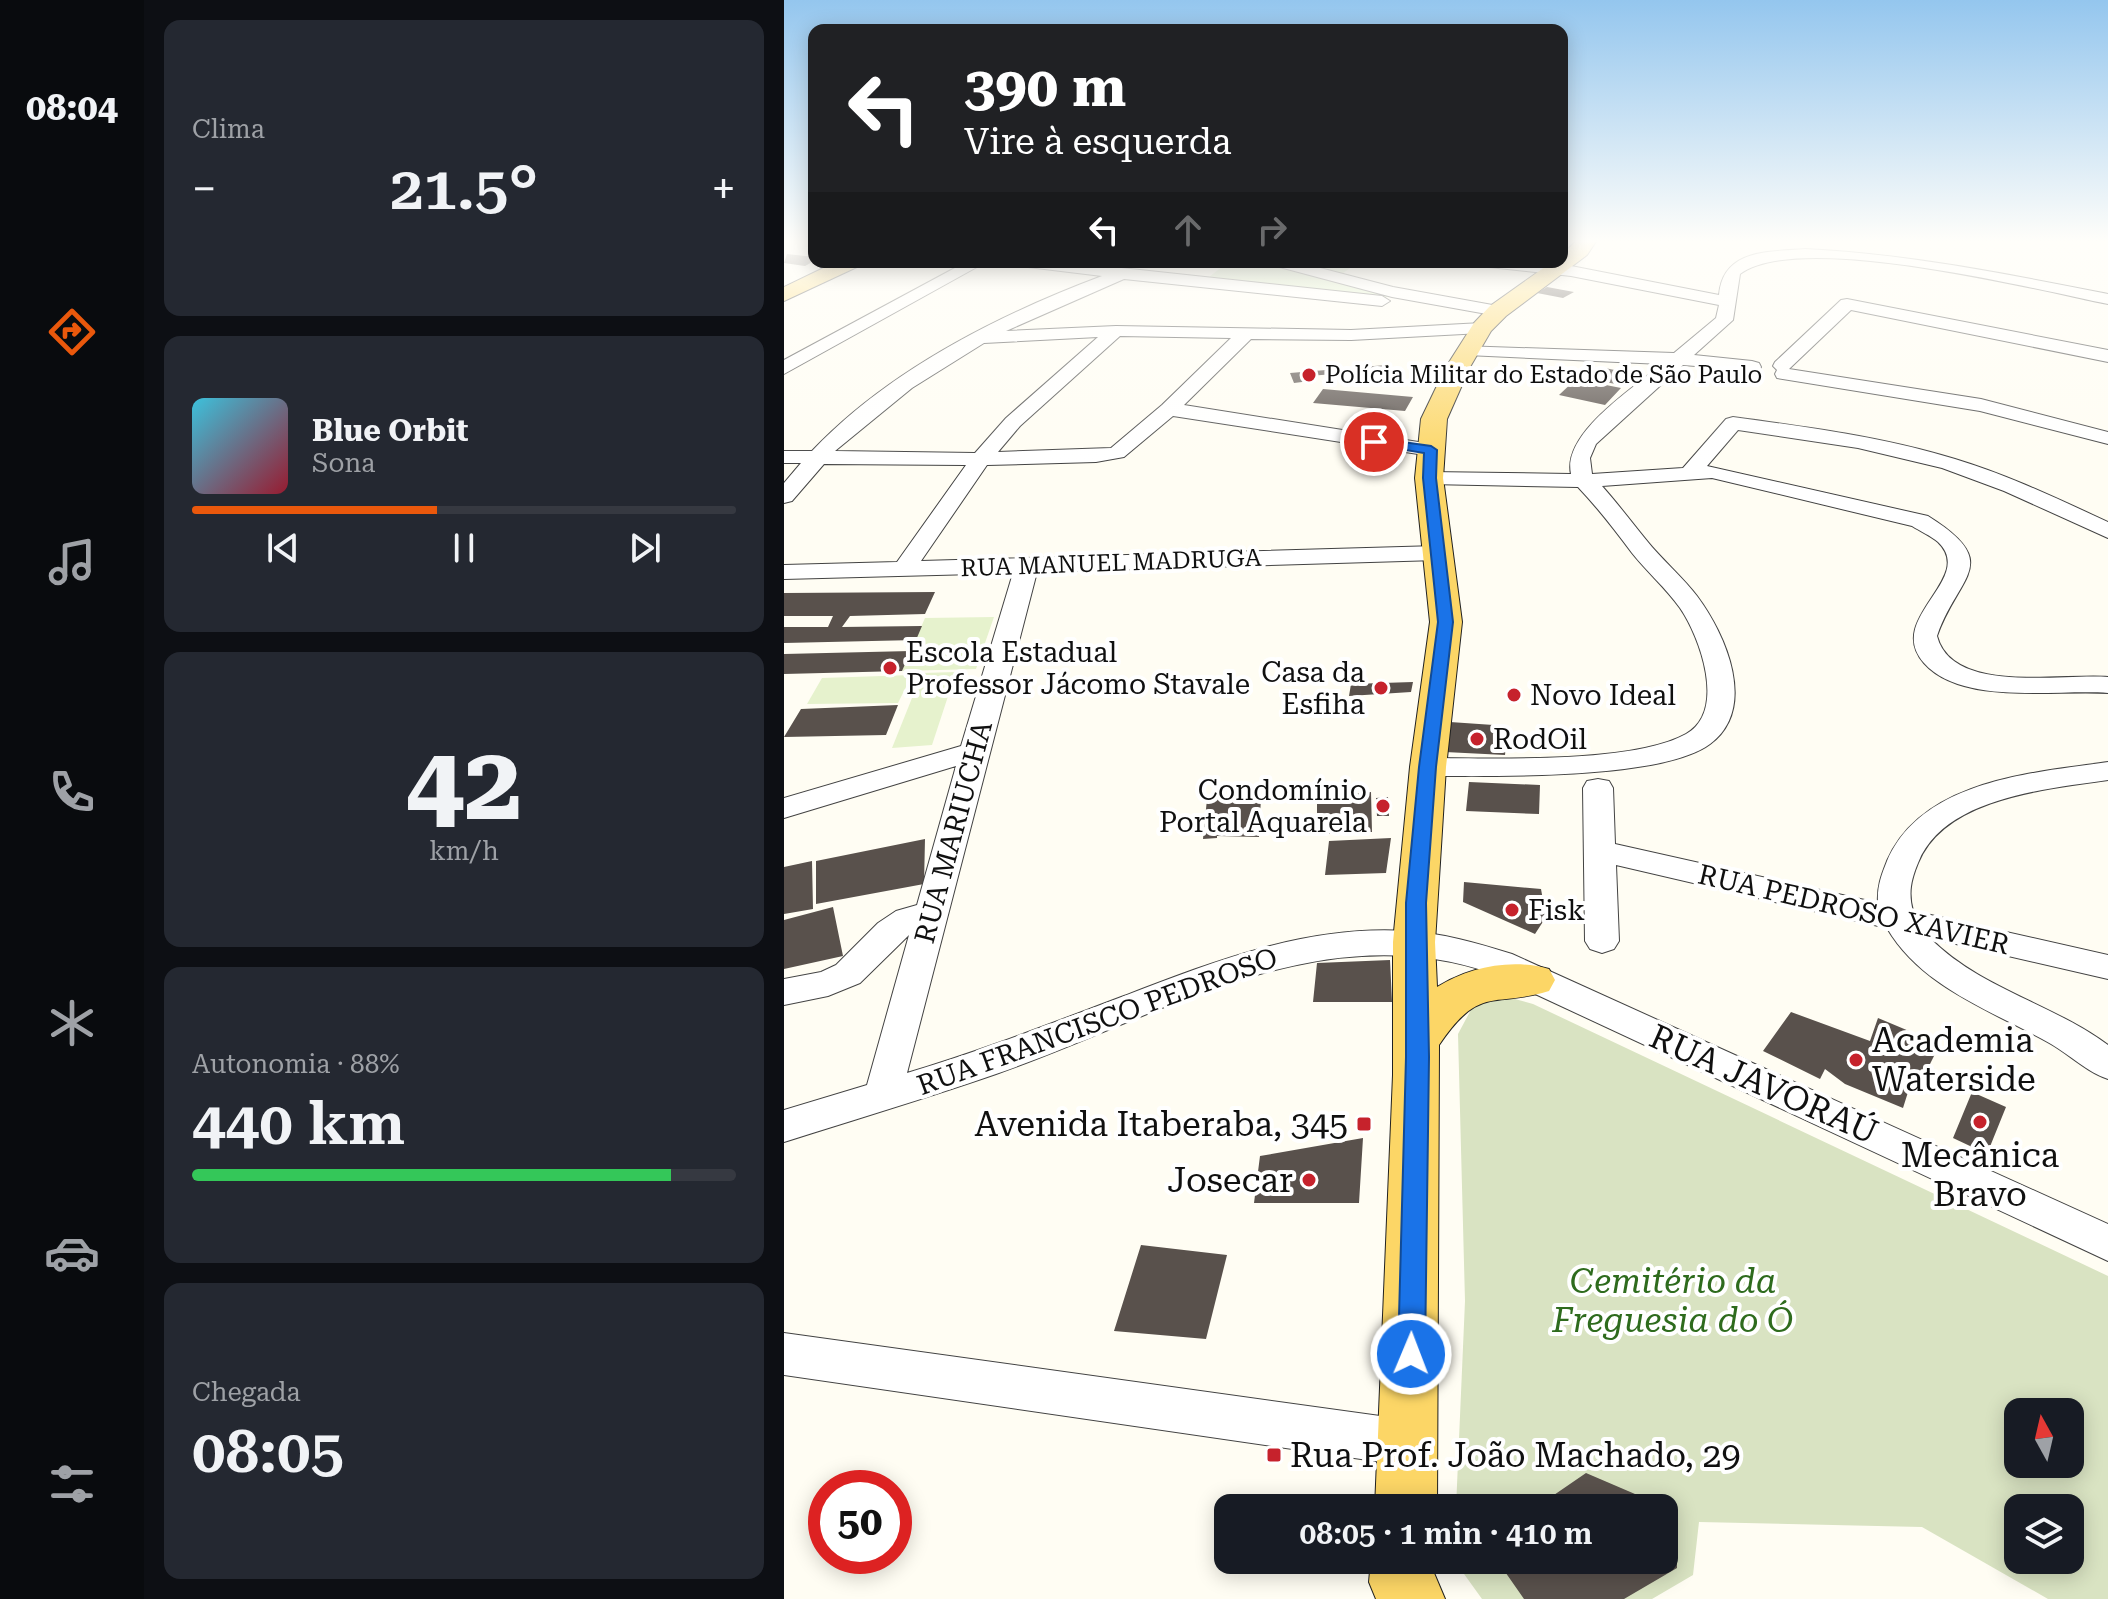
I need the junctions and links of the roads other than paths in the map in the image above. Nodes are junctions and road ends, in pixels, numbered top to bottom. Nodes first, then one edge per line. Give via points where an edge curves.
1 (882, 315) edge
2 (1027, 315) edge
3 (1370, 315) edge
4 (1439, 315) edge
5 (1499, 315) edge
6 (1725, 315) edge
7 (1837, 315) edge
8 (1900, 315) edge
9 (1482, 329) junction
10 (1116, 331) junction
11 (1247, 333) junction
12 (1351, 335) junction
13 (982, 338) junction
14 (2108, 356) edge
15 (1679, 359) junction
16 (784, 368) edge
17 (1783, 370) junction
18 (1169, 409) junction
19 (2108, 438) edge
20 (784, 457) edge
21 (816, 458) junction
22 (981, 459) junction
23 (1430, 464) junction
24 (1691, 471) junction
25 (1584, 481) junction
26 (784, 496) edge
27 (2108, 531) edge
28 (1437, 553) junction
29 (1027, 566) junction
30 (903, 570) junction
31 (784, 572) edge
32 (2108, 685) edge
33 (974, 751) junction
34 (1428, 767) junction
35 (2108, 771) edge
36 (1598, 788) dead end
37 (784, 799) edge
38 (815, 800) junction
39 (784, 808) edge
40 (1600, 851) junction
41 (931, 912) junction
42 (1897, 918) junction
43 (1602, 941) dead end
44 (1414, 942) junction
45 (2108, 967) edge
46 (1533, 980) junction
47 (784, 992) edge
48 (1418, 1040) junction
49 (2108, 1065) edge
50 (882, 1098) junction
51 (784, 1126) edge
52 (2108, 1243) edge
53 (784, 1354) edge
54 (1409, 1443) junction
55 (1407, 1494) edge

1 - 16 street
2 - 13 street
3 - 12 street
4 - 9 street
5 - 9 main road
6 - 15 street
7 - 17 street
8 - 14 street
9 - 12 street
9 - 15 street
9 - 23 main road via 1434,419
10 - 11 street
10 - 13 street
10 - 22 street via 1013,422
11 - 12 street
11 - 18 street
13 - 21 street via 892,395
15 - 17 street via 1752,367 1759,375
15 - 25 street via 1585,443 1578,469
17 - 19 street via 1981,405
18 - 22 street via 1117,453
18 - 23 street
20 - 21 street
21 - 22 street
21 - 26 street
22 - 30 street
23 - 25 street
23 - 28 main road
24 - 25 street
24 - 27 street via 1733,423 1803,431 1977,473
24 - 32 street via 1768,483 1894,513 1939,530 1957,547 1960,559 1952,585 1925,631 1926,648 1937,662 2012,688
25 - 34 street via 1704,626 1721,681 1721,705 1713,726 1678,749 1605,761
28 - 29 street, RUA MANUEL MADRUGA
28 - 34 main road via 1446,622
29 - 30 street, RUA MANUEL MADRUGA
29 - 33 street, RUA MARIUCHA
30 - 31 street, RUA MANUEL MADRUGA
33 - 38 street
33 - 41 street, RUA MARIUCHA
34 - 44 main road
35 - 42 street via 1994,792 1921,828 1899,863 1893,892
36 - 40 street
37 - 38 street
38 - 39 street
40 - 42 street, RUA PEDROSO XAVIER
40 - 43 street
41 - 47 street via 890,931 848,974
41 - 50 street, RUA MARIUCHA
42 - 45 street, RUA PEDROSO XAVIER
42 - 49 street via 1940,966 2078,1042
44 - 46 street, RUA JAVORAÚ via 1473,952
44 - 48 main road
44 - 50 street, RUA FRANCISCO PEDROSO via 1299,951 1241,965
46 - 48 main road via 1504,980 1461,992 1435,1014
46 - 52 street, RUA JAVORAÚ
48 - 54 main road
50 - 51 street, RUA FRANCISCO PEDROSO
53 - 54 street
54 - 55 main road

